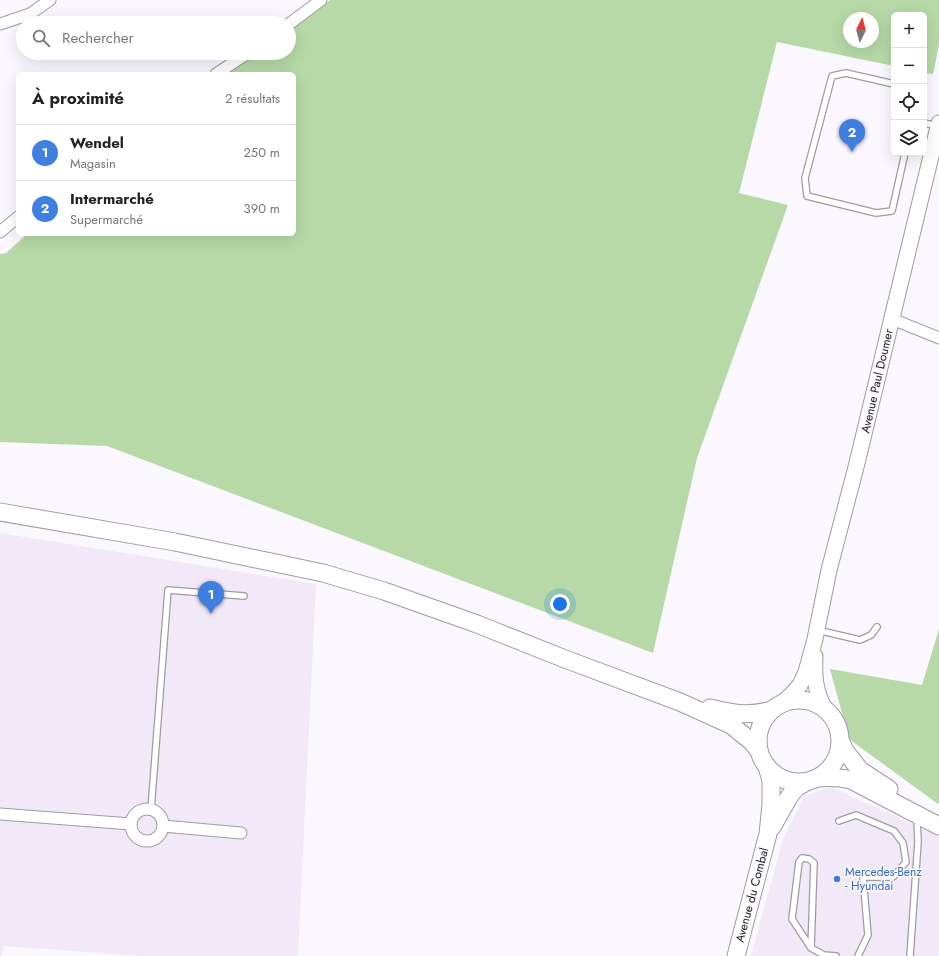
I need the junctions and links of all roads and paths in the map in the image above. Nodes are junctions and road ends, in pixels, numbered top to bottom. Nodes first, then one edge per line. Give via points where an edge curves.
1 (50, 0) edge
2 (321, 0) edge
3 (24, 16) edge
4 (16, 19) edge
5 (296, 19) edge
6 (0, 24) edge
7 (237, 60) edge
8 (219, 72) edge
9 (891, 83) edge
10 (934, 124) edge
11 (904, 156) edge
12 (16, 219) edge
13 (0, 232) edge
14 (892, 319) junction
15 (939, 338) edge
16 (0, 512) edge
17 (244, 596) dead end
18 (877, 627) dead end
19 (816, 635) junction
20 (680, 702) junction
21 (776, 706) junction
22 (824, 708) junction
23 (841, 742) junction
24 (758, 750) junction
25 (767, 767) junction
26 (813, 780) junction
27 (151, 810) junction
28 (0, 814) edge
29 (917, 815) junction
30 (939, 819) edge
31 (839, 821) dead end
32 (131, 824) junction
33 (163, 826) junction
34 (939, 826) edge
35 (241, 833) dead end
36 (768, 834) junction
37 (812, 948) junction
38 (736, 956) edge
39 (836, 956) edge
40 (858, 956) edge
41 (910, 956) edge

1 - 3 street
2 - 5 street
4 - 6 street
7 - 8 street
9 - 11 lane via 846,73 832,76 805,178 807,196 876,213 892,211
10 - 14 main road, Avenue Paul Doumer
12 - 13 street
14 - 15 street
14 - 19 main road, Avenue Paul Doumer via 829,570
16 - 20 main road via 175,542 322,573 384,591 477,624
17 - 27 lane via 168,590
18 - 19 lane via 871,635 860,640
19 - 21 main road via 800,685
19 - 22 main road via 814,674
20 - 21 main road via 735,714 760,714
20 - 24 main road via 731,726
21 - 22 main road via 804,699
21 - 24 main road via 762,722
22 - 23 main road via 833,717 839,729
23 - 26 main road via 834,763 827,772
23 - 30 main road via 860,770 906,801
24 - 25 main road
25 - 26 main road via 785,780
25 - 36 main road via 771,780
26 - 29 main road via 830,777 851,780
26 - 36 main road via 796,788
27 - 32 street via 138,812
27 - 33 street via 158,814
28 - 32 street
29 - 34 main road
29 - 41 lane via 918,842
31 - 40 lane via 856,815 894,831 903,843 906,862 893,877 863,877 868,935
32 - 33 street via 136,837 144,841 157,838
33 - 35 street
36 - 38 main road, Avenue du Combal
37 - 37 lane via 792,919 798,862 802,858 814,863
37 - 39 lane via 824,955

